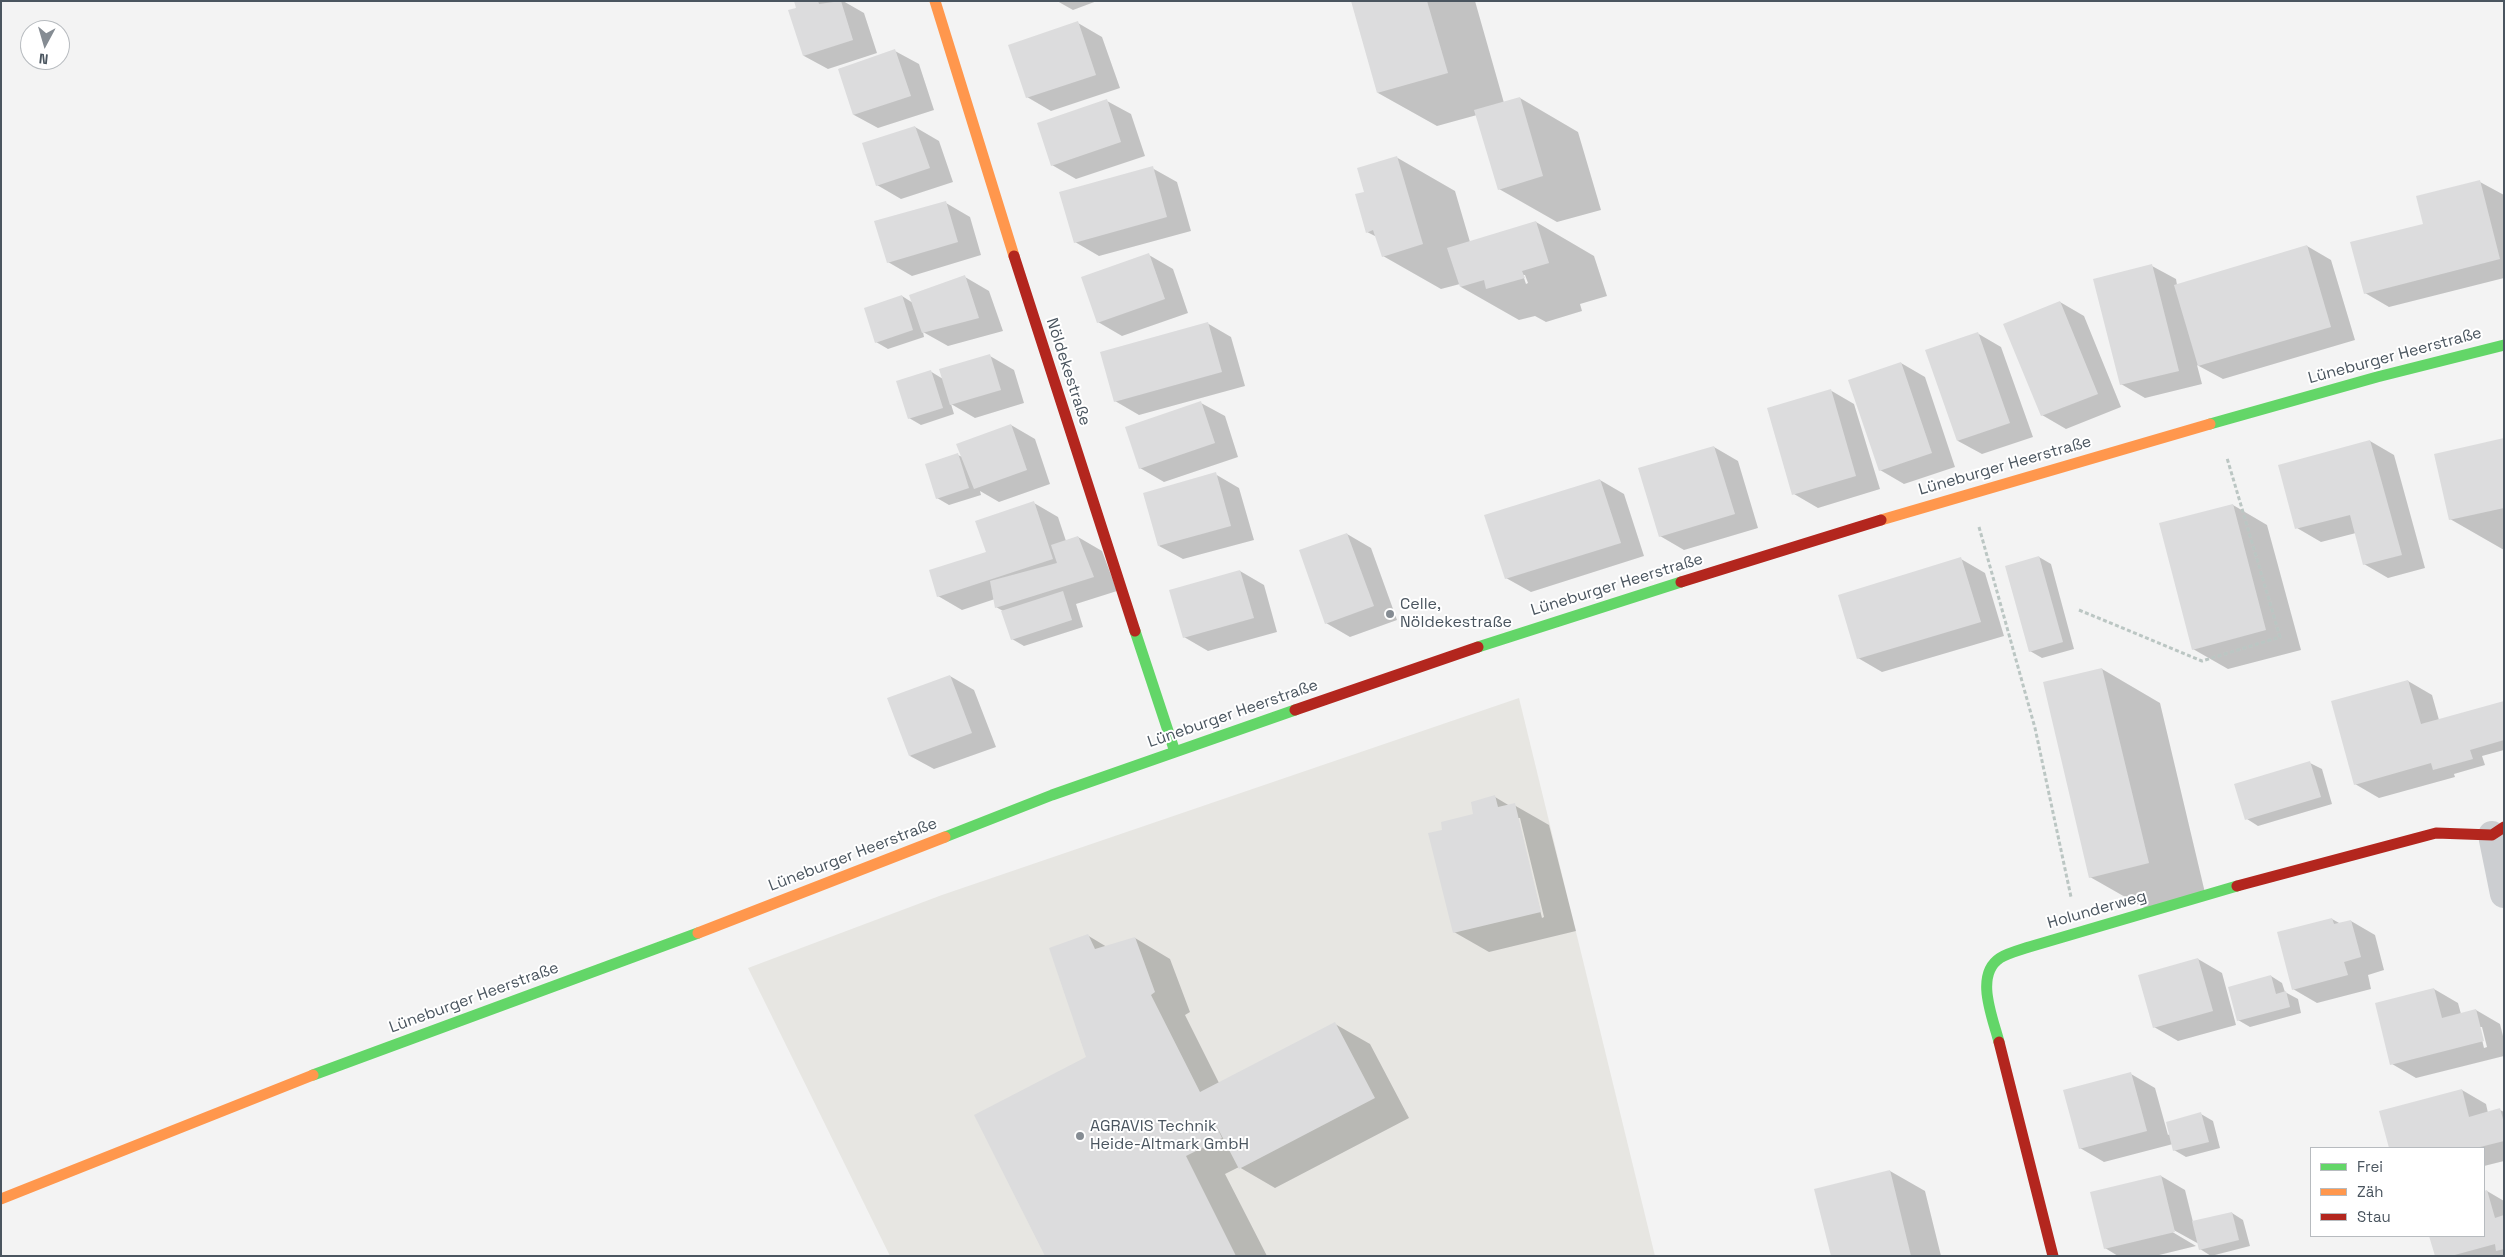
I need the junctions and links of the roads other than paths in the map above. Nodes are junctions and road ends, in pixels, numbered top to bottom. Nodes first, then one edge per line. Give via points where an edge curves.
1 (935, 1) edge
2 (2504, 345) edge
3 (1175, 752) junction
4 (2498, 831) edge
5 (2504, 894) edge
6 (1, 1199) edge
7 (2052, 1256) edge

1 - 3 main road, Nöldekestraße via 1034,320
2 - 3 main road, Lüneburger Heerstraße via 2377,376 1969,493 1526,630
3 - 6 main road, Lüneburger Heerstraße via 1052,795 601,970 337,1065
4 - 5 street
4 - 7 main road, Holunderweg via 2436,832 2079,932 2000,958 1990,968 1987,982 1991,1017

